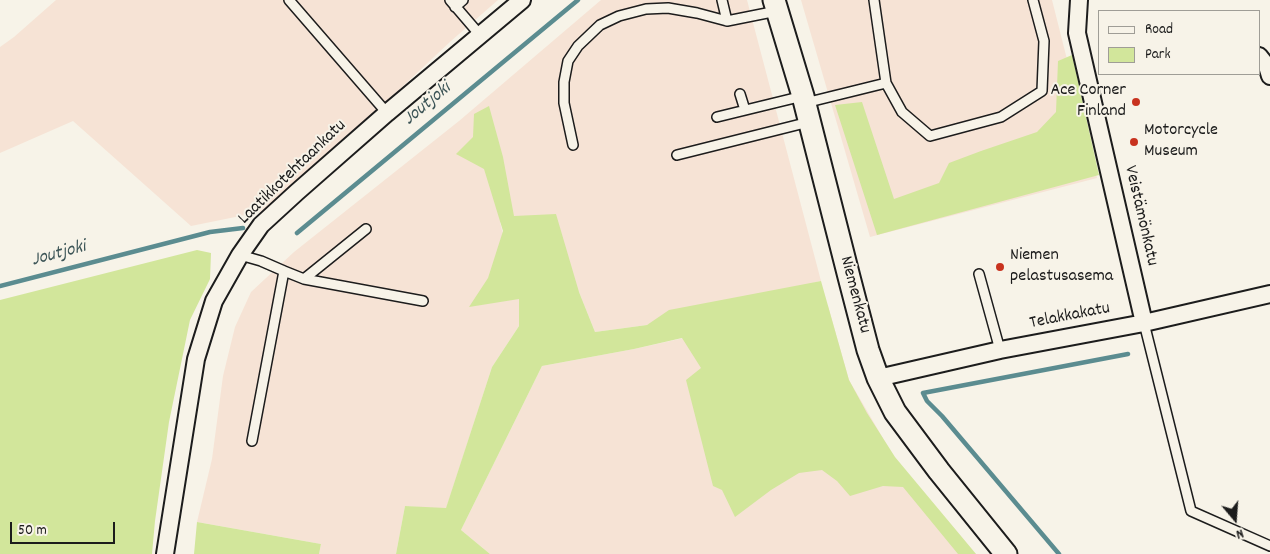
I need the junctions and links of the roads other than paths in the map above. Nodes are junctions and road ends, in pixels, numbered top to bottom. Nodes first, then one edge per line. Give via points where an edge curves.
1 (289, 0) edge
2 (463, 0) edge
3 (522, 0) edge
4 (722, 0) edge
5 (874, 0) edge
6 (1033, 0) edge
7 (1079, 0) edge
8 (452, 3) edge
9 (775, 5) edge
10 (727, 21) junction
11 (480, 35) junction
12 (1260, 57) edge
13 (1093, 75) edge
14 (1270, 76) edge
15 (886, 83) junction
16 (740, 94) dead end
17 (806, 107) junction
18 (745, 110) junction
19 (387, 112) junction
20 (717, 117) dead end
21 (573, 145) dead end
22 (677, 155) dead end
23 (366, 229) dead end
24 (240, 255) junction
25 (284, 271) junction
26 (979, 274) dead end
27 (304, 279) junction
28 (1270, 294) edge
29 (424, 301) dead end
30 (1144, 323) junction
31 (1000, 350) junction
32 (878, 378) junction
33 (252, 440) dead end
34 (1270, 546) edge
35 (165, 554) edge
36 (1006, 554) edge

1 - 19 lane
2 - 8 lane
3 - 11 street, Laatikkotehtaankatu
4 - 10 lane
5 - 15 lane
6 - 15 lane via 1044,41 1042,91 1001,117 930,136 902,112
7 - 13 street, Veistämönkatu via 1077,32
8 - 11 lane
9 - 10 lane
9 - 17 street, Niemenkatu
10 - 21 lane via 668,8 646,9 600,25 568,61 564,104
11 - 19 street, Laatikkotehtaankatu
12 - 14 street
13 - 30 street, Veistämönkatu
15 - 17 lane
16 - 18 lane
17 - 18 lane
17 - 22 lane
17 - 32 street, Niemenkatu
18 - 20 lane
19 - 24 street, Laatikkotehtaankatu via 262,225
23 - 27 lane
24 - 25 lane
24 - 35 street, Laatikkotehtaankatu via 214,301 196,359
25 - 27 lane
25 - 33 lane
26 - 31 lane
27 - 29 lane
28 - 30 street, Telakkakatu
30 - 31 street, Telakkakatu
30 - 34 lane via 1191,511
31 - 32 street, Telakkakatu
32 - 36 street, Niemenkatu via 895,412

